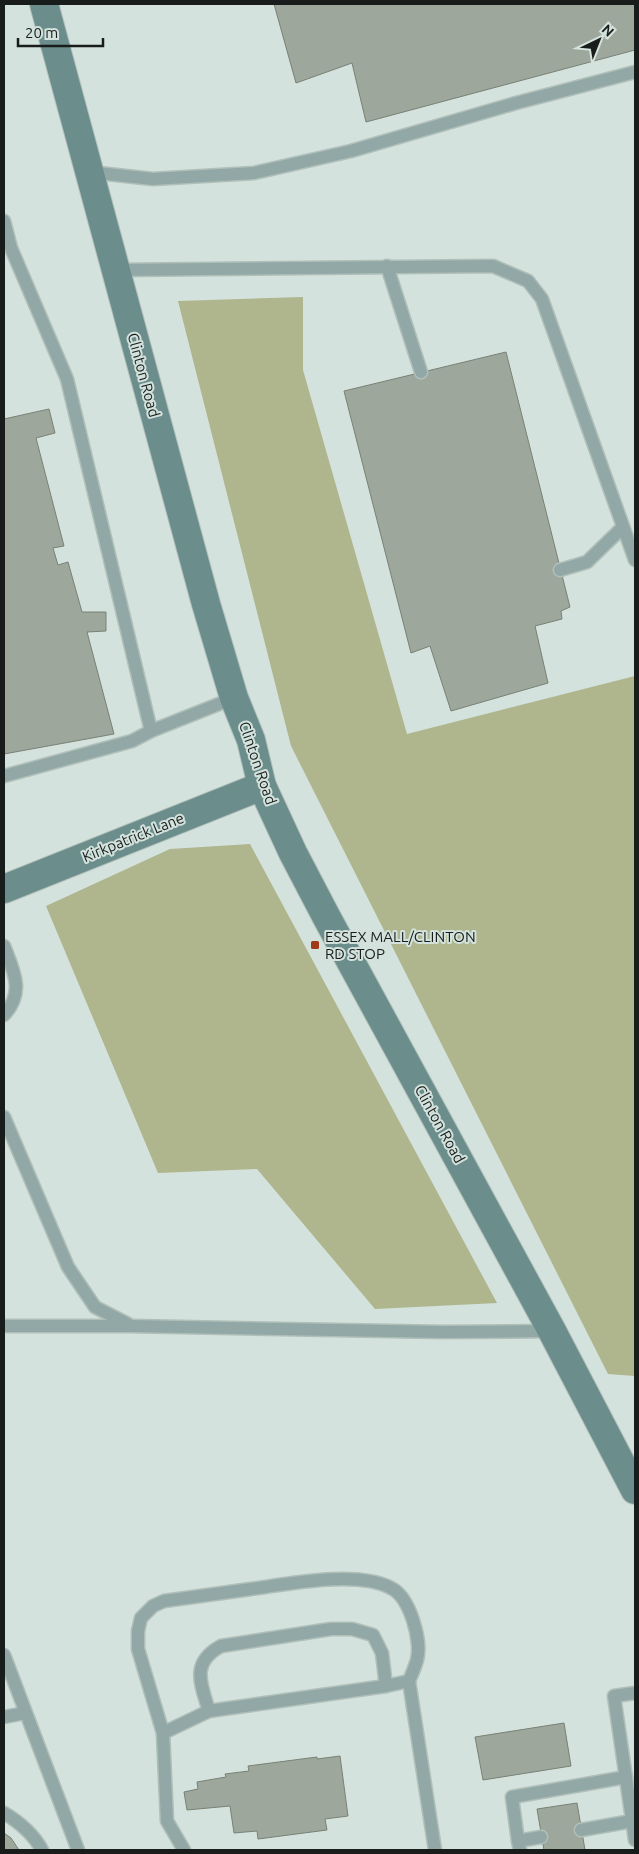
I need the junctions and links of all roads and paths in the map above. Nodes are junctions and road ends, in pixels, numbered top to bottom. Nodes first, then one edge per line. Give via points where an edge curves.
1 (44, 4) edge
2 (635, 72) edge
3 (89, 172) junction
4 (4, 221) edge
5 (387, 266) junction
6 (116, 270) junction
7 (421, 372) dead end
8 (623, 527) junction
9 (635, 560) edge
10 (560, 570) dead end
11 (234, 698) junction
12 (151, 731) junction
13 (4, 776) edge
14 (262, 786) junction
15 (4, 889) edge
16 (4, 946) edge
17 (4, 1015) edge
18 (4, 1117) edge
19 (4, 1326) edge
20 (130, 1326) junction
21 (552, 1331) junction
22 (635, 1490) edge
23 (4, 1655) edge
24 (409, 1681) junction
25 (386, 1686) junction
26 (635, 1693) edge
27 (209, 1711) junction
28 (25, 1713) junction
29 (4, 1717) edge
30 (162, 1733) junction
31 (626, 1778) junction
32 (4, 1813) edge
33 (632, 1821) junction
34 (581, 1830) dead end
35 (541, 1837) dead end
36 (635, 1840) edge
37 (519, 1846) edge
38 (635, 1847) edge
39 (42, 1850) edge
40 (78, 1850) edge
41 (184, 1850) edge
42 (435, 1850) edge
43 (632, 1850) edge

1 - 3 street, Clinton Road
2 - 3 lane via 352,151 254,173 153,179
3 - 6 street, Clinton Road
4 - 12 lane via 11,248 67,379
5 - 6 lane
5 - 7 lane
5 - 8 lane via 493,266 528,281 542,299
6 - 11 street, Clinton Road
8 - 9 lane
8 - 10 lane via 588,562
11 - 12 lane
11 - 14 street, Clinton Road via 252,740
12 - 13 lane via 132,741
14 - 15 street, Kirkpatrick Lane
14 - 21 street, Clinton Road via 327,918
16 - 17 lane via 17,987 13,1006
18 - 20 lane via 68,1268 95,1307
19 - 20 lane
20 - 21 lane
21 - 22 street, Clinton Road
23 - 28 lane
24 - 25 lane
24 - 30 lane via 418,1658 418,1641 406,1604 393,1588 375,1582 332,1580 294,1583 164,1602 153,1606 141,1618 138,1631 138,1649
24 - 42 lane
25 - 27 lane
25 - 27 lane via 382,1653 372,1635 352,1629 330,1629 221,1646 208,1653 201,1665 200,1679
26 - 31 lane via 614,1696
27 - 30 lane
28 - 29 lane
28 - 40 lane
30 - 41 lane via 167,1820
31 - 33 lane
31 - 37 lane via 512,1797
32 - 39 lane via 17,1820
33 - 34 lane
33 - 36 lane
35 - 37 lane
38 - 43 lane

